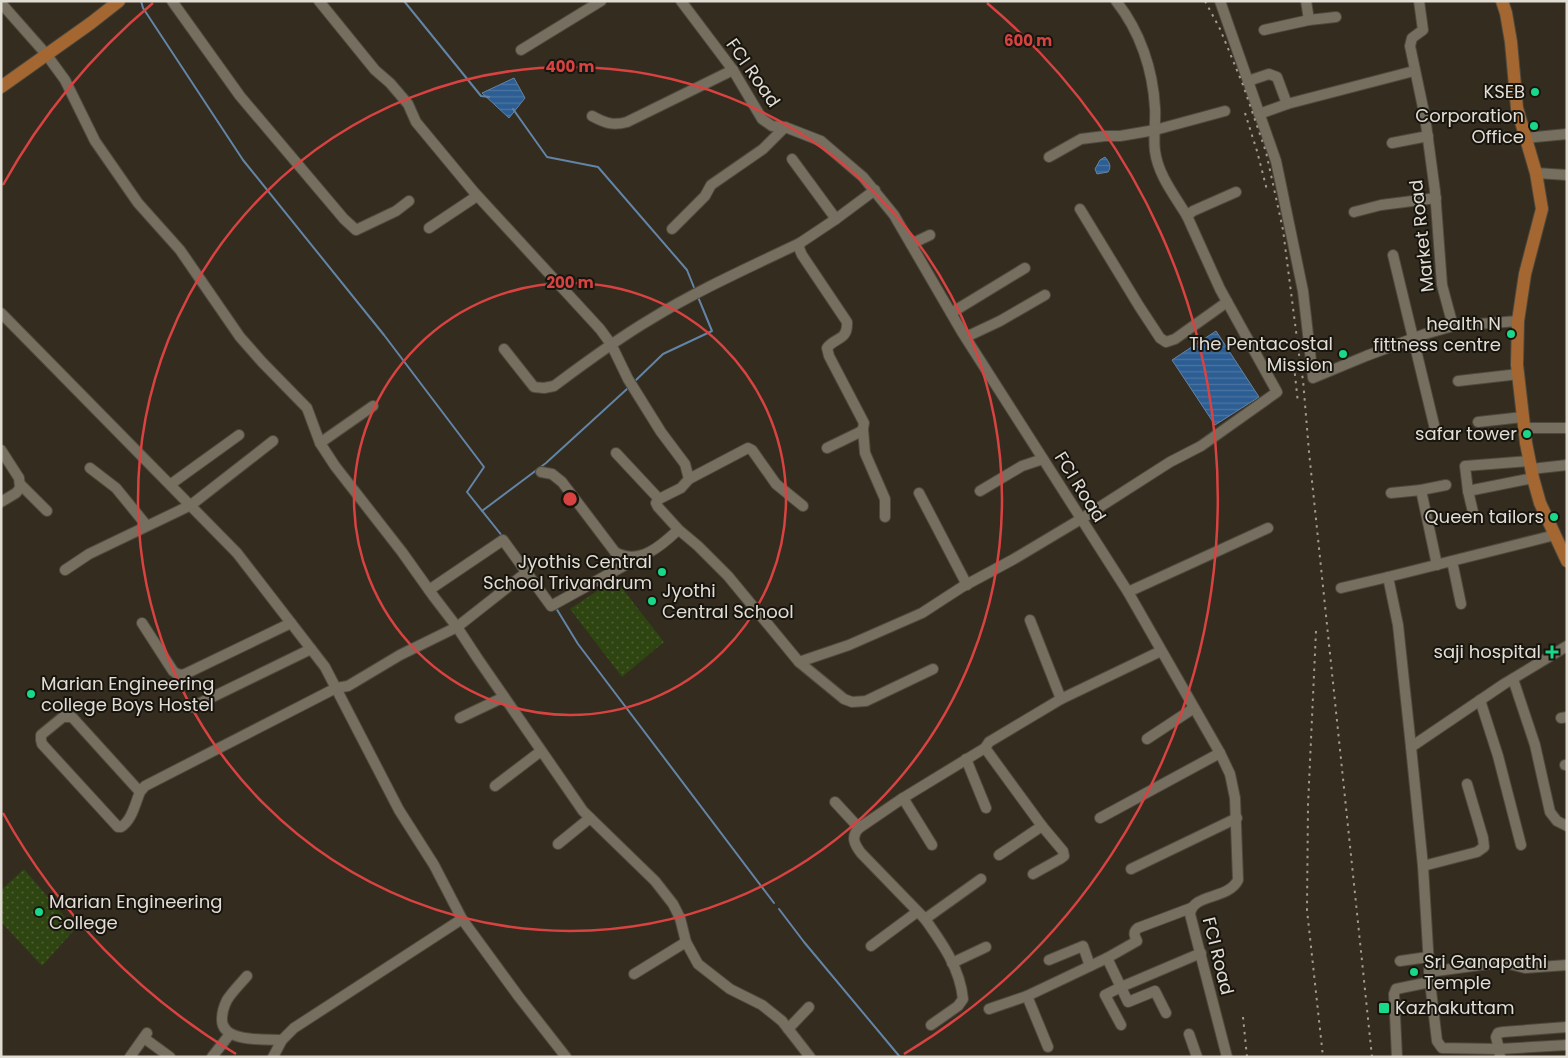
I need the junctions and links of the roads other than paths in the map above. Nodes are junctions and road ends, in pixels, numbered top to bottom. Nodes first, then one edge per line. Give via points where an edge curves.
1 (120, 1) edge
2 (172, 1) edge
3 (318, 1) edge
4 (601, 1) edge
5 (681, 1) edge
6 (1116, 1) edge
7 (1220, 1) edge
8 (1306, 1) edge
9 (1419, 1) edge
10 (1502, 1) edge
11 (1, 2) edge
12 (1336, 17) dead end
13 (1309, 20) junction
14 (1264, 30) dead end
15 (520, 50) dead end
16 (46, 54) junction
17 (732, 70) junction
18 (1414, 71) junction
19 (1248, 80) junction
20 (1, 87) edge
21 (1287, 104) junction
22 (1225, 111) dead end
23 (1260, 114) junction
24 (592, 116) dead end
25 (785, 127) junction
26 (1155, 130) junction
27 (1567, 134) edge
28 (1428, 136) junction
29 (1526, 138) junction
30 (1392, 143) dead end
31 (1049, 157) dead end
32 (792, 159) dead end
33 (1536, 173) junction
34 (1567, 175) edge
35 (875, 190) junction
36 (1236, 192) dead end
37 (477, 196) junction
38 (1436, 198) junction
39 (409, 201) dead end
40 (1080, 209) dead end
41 (1354, 212) dead end
42 (1187, 216) junction
43 (836, 219) junction
44 (429, 228) dead end
45 (672, 229) dead end
46 (930, 235) dead end
47 (800, 243) junction
48 (911, 244) junction
49 (1393, 255) dead end
50 (1026, 268) dead end
51 (1044, 295) dead end
52 (1227, 302) junction
53 (951, 313) junction
54 (2, 315) edge
55 (1518, 322) junction
56 (1453, 326) junction
57 (966, 338) junction
58 (1414, 339) junction
59 (611, 344) junction
60 (504, 349) dead end
61 (1519, 374) junction
62 (1458, 381) dead end
63 (373, 406) dead end
64 (1478, 422) dead end
65 (1524, 422) junction
66 (1567, 428) edge
67 (863, 429) junction
68 (1436, 433) dead end
69 (239, 436) dead end
70 (273, 440) dead end
71 (320, 443) junction
72 (827, 448) dead end
73 (1, 450) edge
74 (616, 453) dead end
75 (1043, 459) junction
76 (1567, 465) edge
77 (90, 468) dead end
78 (1531, 469) junction
79 (542, 472) dead end
80 (689, 479) junction
81 (20, 484) junction
82 (171, 484) junction
83 (1446, 485) dead end
84 (1422, 490) junction
85 (980, 491) dead end
86 (1468, 491) junction
87 (919, 493) dead end
88 (1391, 493) dead end
89 (659, 499) junction
90 (1, 502) edge
91 (191, 505) junction
92 (803, 506) dead end
93 (47, 511) dead end
94 (1474, 512) dead end
95 (885, 517) dead end
96 (1081, 519) junction
97 (146, 526) junction
98 (1268, 528) dead end
99 (678, 530) junction
100 (1555, 535) junction
101 (1452, 561) junction
102 (1567, 561) edge
103 (627, 564) dead end
104 (1437, 565) junction
105 (65, 570) dead end
106 (527, 572) junction
107 (1388, 577) junction
108 (967, 585) junction
109 (1341, 588) dead end
110 (429, 590) junction
111 (1128, 592) junction
112 (1462, 604) dead end
113 (1030, 620) dead end
114 (142, 623) dead end
115 (291, 623) junction
116 (458, 627) junction
117 (1567, 646) edge
118 (311, 649) junction
119 (1161, 651) junction
120 (800, 662) junction
121 (933, 669) dead end
122 (1513, 679) junction
123 (336, 688) junction
124 (504, 698) junction
125 (1061, 699) junction
126 (1480, 700) junction
127 (192, 707) dead end
128 (1194, 708) junction
129 (460, 718) dead end
130 (1147, 738) dead end
131 (1411, 746) junction
132 (985, 748) junction
133 (542, 751) junction
134 (1220, 752) junction
135 (966, 759) junction
136 (1467, 784) dead end
137 (495, 786) dead end
138 (140, 792) junction
139 (903, 798) junction
140 (835, 802) dead end
141 (986, 808) dead end
142 (590, 818) junction
143 (1100, 818) dead end
144 (1237, 818) junction
145 (1042, 826) junction
146 (1567, 826) edge
147 (859, 828) junction
148 (558, 844) dead end
149 (932, 845) dead end
150 (1521, 845) dead end
151 (999, 855) dead end
152 (1423, 866) junction
153 (1131, 869) dead end
154 (1033, 874) dead end
155 (981, 879) dead end
156 (1191, 908) junction
157 (921, 916) junction
158 (462, 918) junction
159 (686, 942) junction
160 (871, 946) dead end
161 (986, 947) dead end
162 (1201, 953) junction
163 (1107, 958) junction
164 (1428, 958) junction
165 (1049, 960) dead end
166 (1400, 961) dead end
167 (952, 963) junction
168 (1567, 965) edge
169 (1090, 966) junction
170 (634, 974) dead end
171 (247, 976) dead end
172 (1430, 977) junction
173 (1121, 987) junction
174 (1027, 996) junction
175 (809, 1007) dead end
176 (989, 1010) dead end
177 (1166, 1013) dead end
178 (931, 1024) dead end
179 (1121, 1025) dead end
180 (1567, 1027) edge
181 (788, 1029) junction
182 (230, 1034) junction
183 (1189, 1034) dead end
184 (282, 1040) junction
185 (1567, 1045) edge
186 (1048, 1047) dead end
187 (1499, 1053) edge
188 (130, 1057) edge
189 (170, 1057) edge
190 (212, 1057) edge
191 (273, 1057) edge
192 (566, 1057) edge
193 (810, 1057) edge
194 (1197, 1057) edge
195 (1227, 1057) edge
196 (1397, 1057) edge

1 - 16 main road
2 - 39 street via 240,96 356,230 396,211
3 - 37 street via 408,104 416,122
4 - 15 street
5 - 17 street, FCI Road
6 - 26 street via 1135,27 1147,61 1155,108
7 - 19 street
8 - 13 street
9 - 18 street, Market Road via 1424,26 1410,42
10 - 29 main road via 1511,42 1517,108
11 - 16 street
12 - 13 street
13 - 14 street
16 - 20 main road
16 - 71 street via 65,80 95,141 138,203 180,250 240,337 307,408
17 - 24 street via 627,122 606,123
17 - 25 street, FCI Road via 762,119 772,126
18 - 21 street
18 - 28 street, Market Road
19 - 21 street via 1268,74 1277,77
19 - 23 street
21 - 23 street
22 - 26 street
23 - 58 street via 1276,162 1301,282 1313,378
25 - 35 street, FCI Road via 820,140
25 - 45 street via 763,149 711,185
26 - 31 street via 1081,139
26 - 42 street via 1155,151 1161,173
27 - 29 street
28 - 30 street
28 - 38 street, Market Road
29 - 33 main road
32 - 43 street
33 - 34 street
33 - 55 main road via 1542,209 1525,274
35 - 43 street
35 - 48 street, FCI Road
36 - 42 street
37 - 44 street
37 - 59 street via 584,310
38 - 41 street
38 - 56 street, Market Road via 1442,285
40 - 52 street via 1139,306 1166,342
42 - 52 street
43 - 47 street
46 - 48 street
47 - 59 street via 652,318
47 - 67 street via 802,255 847,322 844,336 827,348 828,356 864,423
48 - 53 street, FCI Road
49 - 58 street
50 - 53 street
51 - 57 street
52 - 96 street via 1277,392 1201,446
53 - 57 street, FCI Road
54 - 82 street
55 - 56 street
55 - 61 main road
56 - 58 street
57 - 75 street, FCI Road
58 - 68 street
59 - 60 street via 554,386 544,388 534,387
59 - 80 street via 628,379 685,464
61 - 62 street
61 - 65 main road
63 - 71 street
64 - 65 street
65 - 66 street
65 - 78 main road
67 - 72 street
67 - 95 street via 864,453 885,499
69 - 82 street
70 - 91 street
71 - 110 street
73 - 81 street
74 - 89 street
75 - 85 street via 1022,466
75 - 96 street, FCI Road
76 - 78 street
77 - 97 street via 116,488
78 - 86 street
78 - 86 street via 1465,466
78 - 100 main road via 1540,503
79 - 99 street via 552,474 562,482 614,552 622,556 647,554
80 - 89 street via 681,488
80 - 92 street via 748,448 776,484
81 - 90 street via 16,493
81 - 93 street
82 - 91 street
83 - 84 street
84 - 88 street
84 - 104 street
86 - 94 street
87 - 108 street
89 - 99 street via 658,507
91 - 97 street
91 - 115 street via 237,553
96 - 108 street
96 - 111 street, FCI Road
97 - 105 street
98 - 111 street
99 - 120 street via 728,576
100 - 101 street
100 - 102 main road
101 - 104 street
101 - 112 street
103 - 106 street via 552,606
104 - 107 street
106 - 110 street via 503,540
106 - 116 street
107 - 109 street
107 - 131 street via 1398,625
108 - 120 street via 922,613
110 - 116 street
111 - 119 street, FCI Road
113 - 125 street
114 - 115 street via 173,671 183,676
115 - 118 street
116 - 123 street via 400,654 348,686
116 - 124 street
117 - 122 street
118 - 123 street
118 - 127 street
119 - 125 street
119 - 128 street, FCI Road
120 - 121 street via 836,693 852,702 866,701
122 - 126 street
122 - 146 street via 1535,745 1550,812 1557,822
123 - 138 street via 145,786
123 - 158 street via 399,810 434,865
124 - 129 street
124 - 133 street
125 - 132 street
126 - 131 street
126 - 150 street
128 - 130 street
128 - 134 street, FCI Road
131 - 152 street
132 - 135 street
132 - 145 street
133 - 137 street
133 - 142 street
134 - 143 street
134 - 144 street, FCI Road via 1230,774
135 - 139 street
135 - 141 street
136 - 152 street via 1484,847 1477,852
138 - 138 street via 72,717 63,717 41,736 42,744 118,827 130,817
139 - 147 street
139 - 149 street
140 - 147 street
142 - 148 street
142 - 159 street via 655,881 673,904
144 - 153 street
144 - 156 street, FCI Road via 1238,880 1235,886 1201,900
145 - 151 street
145 - 154 street via 1064,856
147 - 157 street via 854,834 856,846
152 - 164 street
155 - 157 street
156 - 162 street, FCI Road
156 - 163 street via 1138,928 1134,934 1137,941
157 - 160 street
157 - 167 street via 944,946
158 - 184 street via 294,1028
158 - 192 street
159 - 170 street
159 - 181 street via 692,956 704,970 730,989 762,1005
161 - 167 street
162 - 173 street
162 - 195 street, FCI Road
163 - 169 street
163 - 173 street
164 - 166 street
164 - 172 street
165 - 169 street via 1083,946
167 - 178 street via 962,990 962,1001
168 - 172 street via 1525,968 1502,962
169 - 174 street
171 - 182 street via 222,1011 224,1029
172 - 187 street via 1437,1041 1442,1048
172 - 196 street via 1396,989
173 - 177 street via 1128,1002 1155,991
173 - 179 street via 1105,995
174 - 176 street
174 - 186 street
175 - 181 street
180 - 187 street via 1500,1032 1496,1037
181 - 193 street
182 - 184 street via 238,1038
182 - 190 street
183 - 194 street
184 - 191 street
185 - 187 street
188 - 189 street via 146,1035

